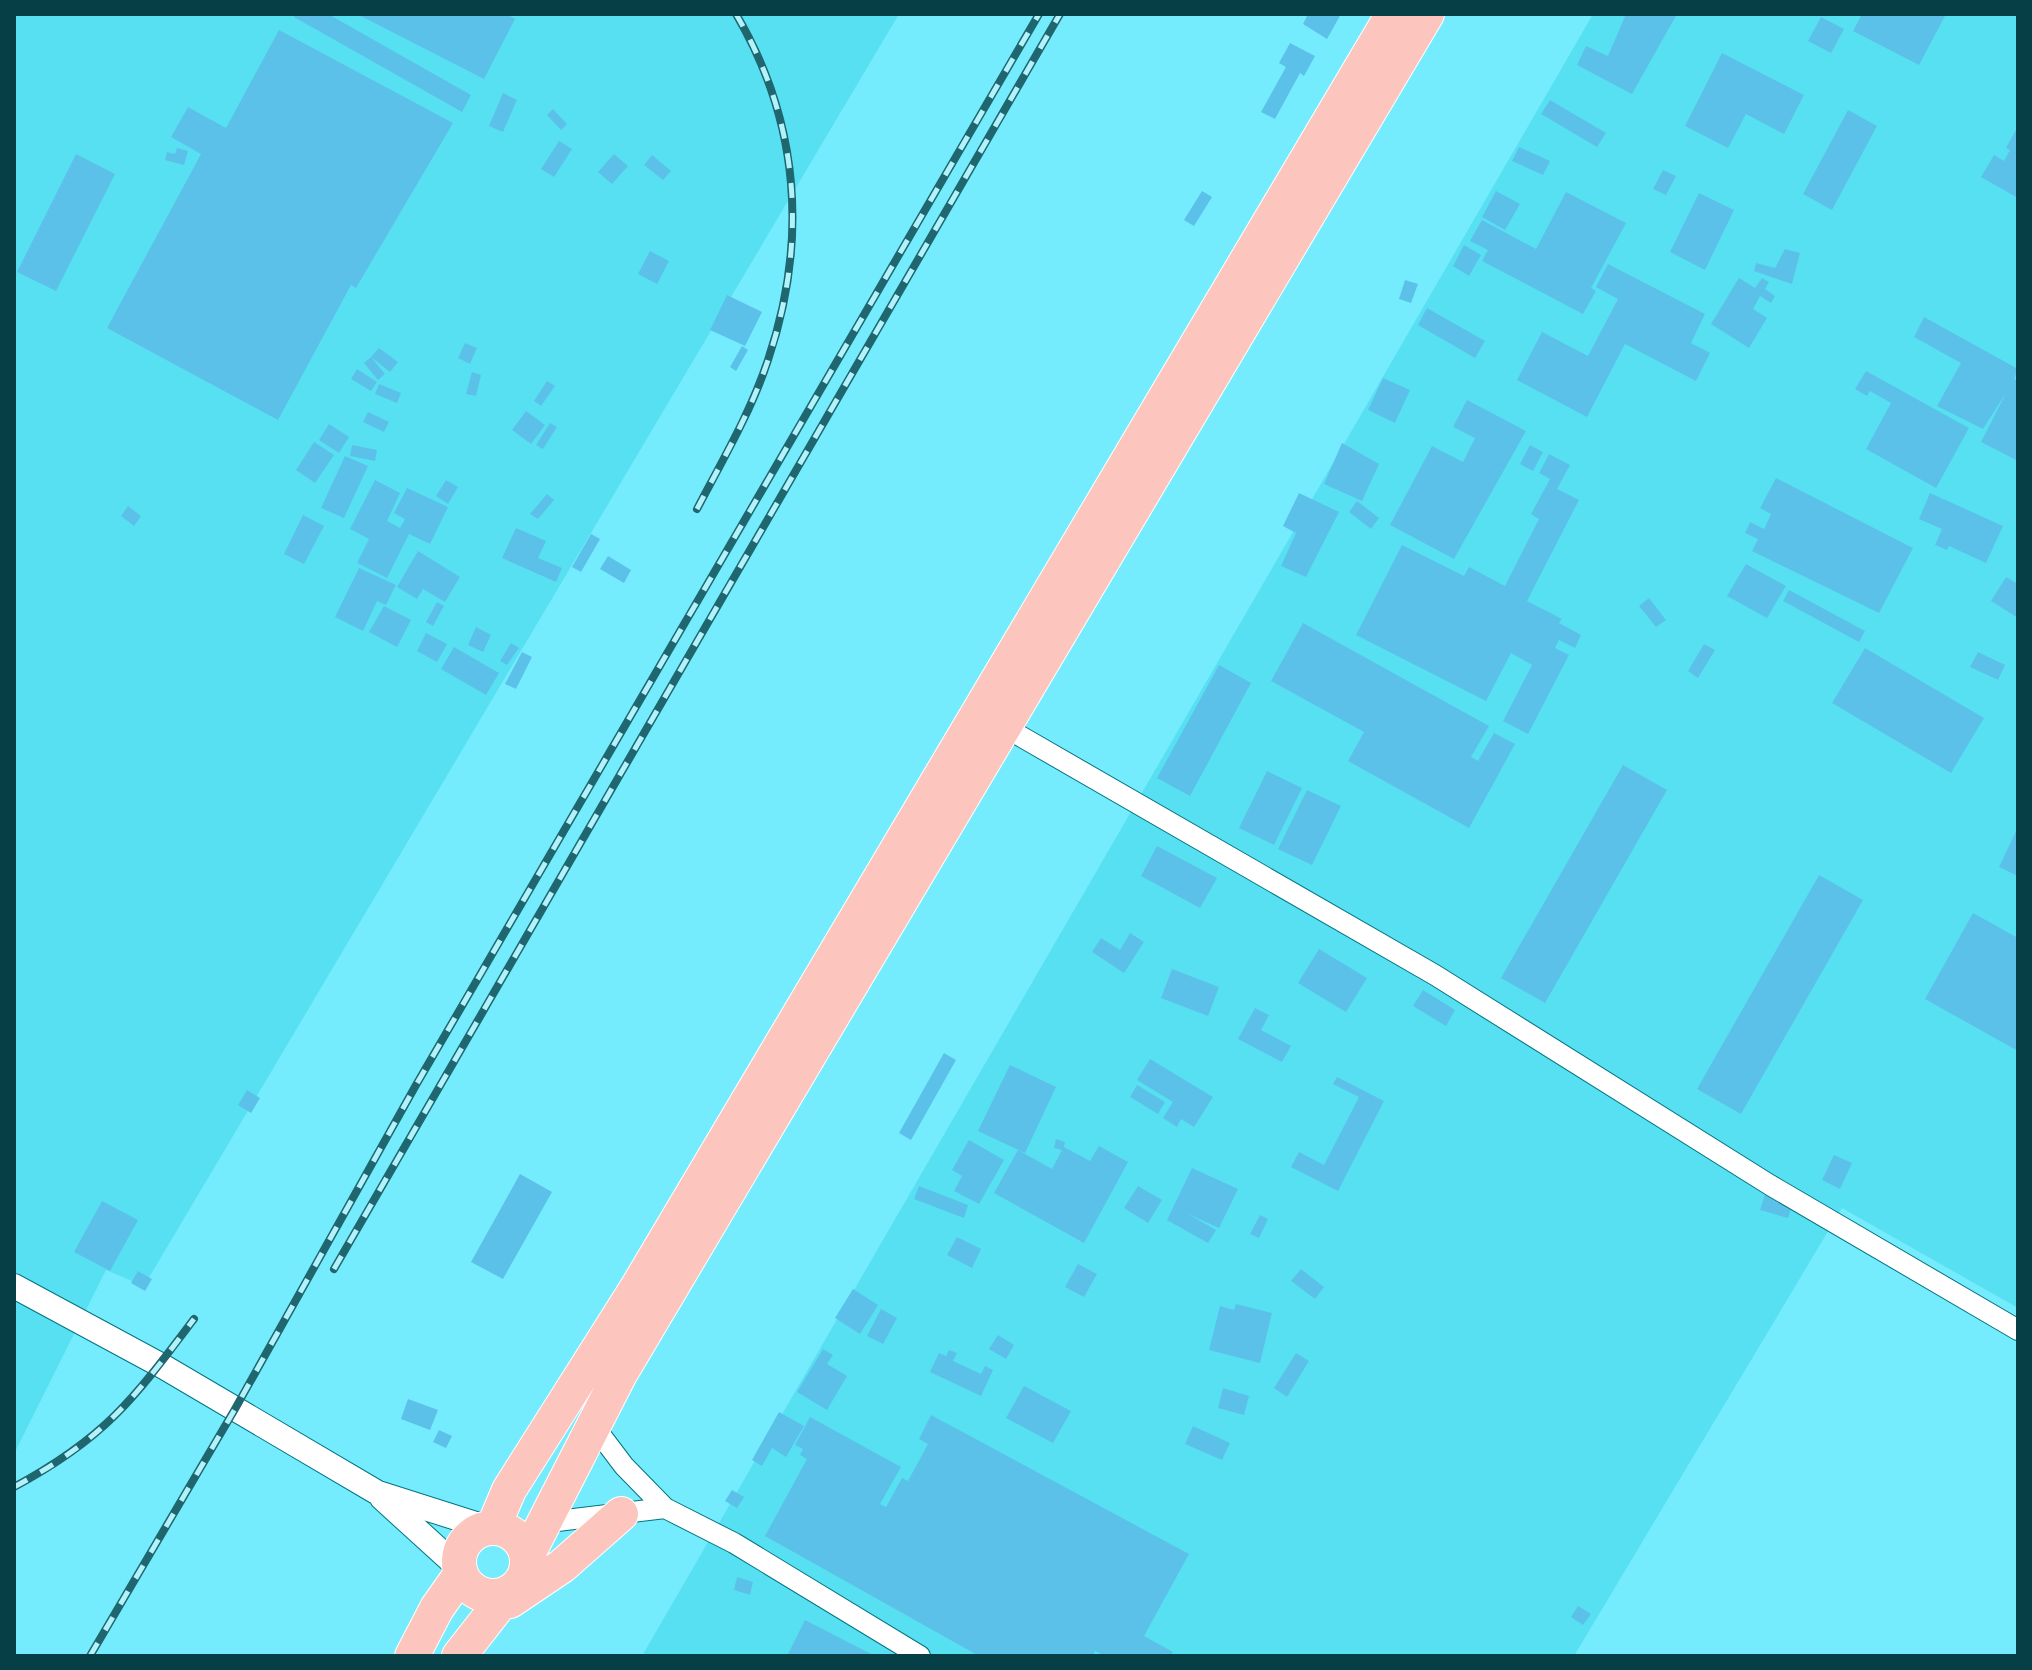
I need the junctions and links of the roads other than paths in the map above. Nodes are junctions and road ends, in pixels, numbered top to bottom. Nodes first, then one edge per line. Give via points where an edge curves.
1 (1393, 14) edge
2 (1427, 14) edge
3 (1001, 725) junction
4 (14, 1286) edge
5 (2018, 1330) edge
6 (593, 1425) junction
7 (378, 1493) junction
8 (665, 1508) junction
9 (621, 1514) junction
10 (541, 1523) junction
11 (490, 1528) junction
12 (527, 1556) junction
13 (460, 1572) junction
14 (499, 1604) junction
15 (412, 1656) edge
16 (459, 1656) edge
17 (920, 1656) edge

1 - 11 highway
2 - 3 highway
3 - 5 street via 1435,975 1770,1185
3 - 6 highway
4 - 7 street
6 - 8 street
6 - 10 highway
7 - 11 street
7 - 13 street
8 - 9 street
8 - 17 street via 734,1543
9 - 10 street
9 - 14 highway via 562,1566
10 - 12 highway
11 - 12 highway via 511,1533
11 - 13 highway via 465,1542
12 - 14 highway via 524,1577
13 - 14 highway via 476,1592 498,1596
13 - 15 highway
14 - 16 highway

